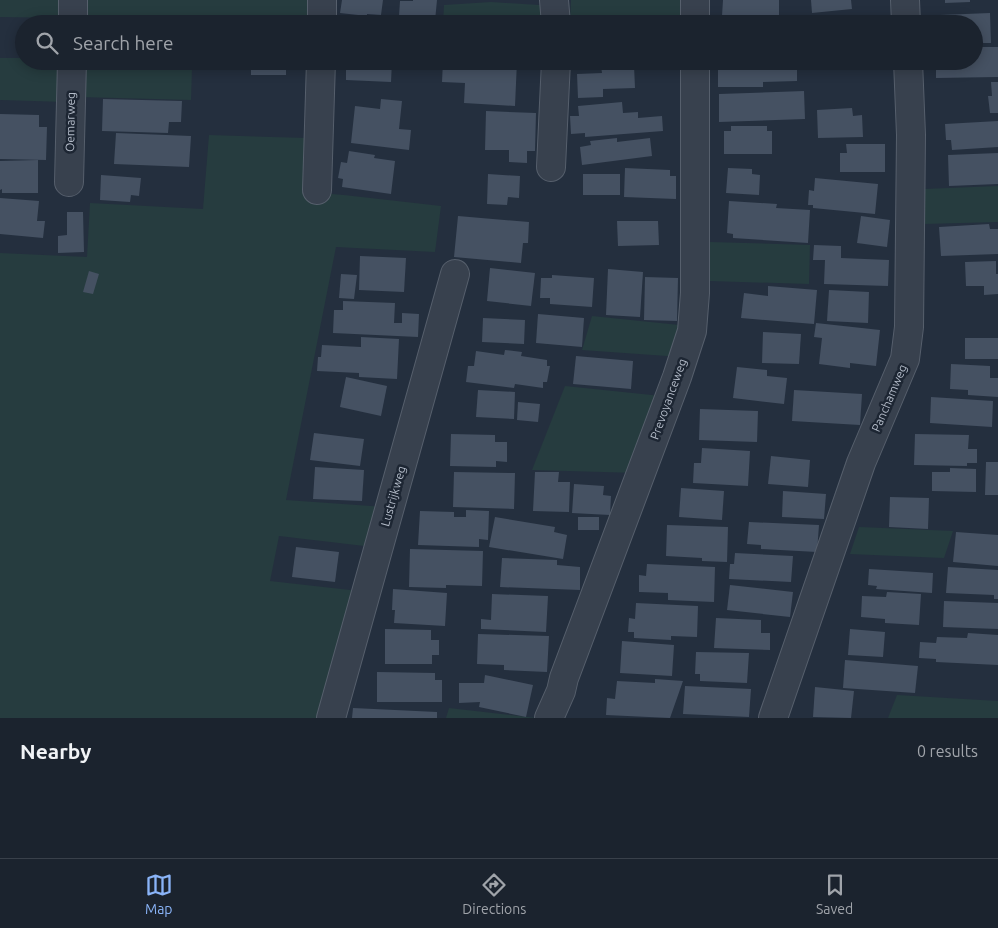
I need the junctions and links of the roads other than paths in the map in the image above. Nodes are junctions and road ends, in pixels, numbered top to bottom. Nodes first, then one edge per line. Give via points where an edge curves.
1 (73, 0) edge
2 (322, 0) edge
3 (554, 0) edge
4 (695, 0) edge
5 (905, 0) edge
6 (72, 15) edge
7 (322, 15) edge
8 (555, 15) edge
9 (695, 15) edge
10 (906, 15) edge
11 (72, 70) edge
12 (321, 70) edge
13 (556, 70) edge
14 (695, 70) edge
15 (908, 70) edge
16 (551, 167) dead end
17 (69, 182) dead end
18 (317, 190) dead end
19 (455, 274) dead end
20 (331, 718) edge
21 (548, 718) edge
22 (773, 718) edge

1 - 6 street
2 - 7 street
3 - 8 street
4 - 9 street
5 - 10 street
11 - 17 street, Oemarweg
12 - 18 street
13 - 16 street
14 - 21 street, Prevoyanceweg via 695,293 692,331 561,691
15 - 22 street, Panchamweg via 909,327 905,359 861,463
19 - 20 street, Lustrijkweg

